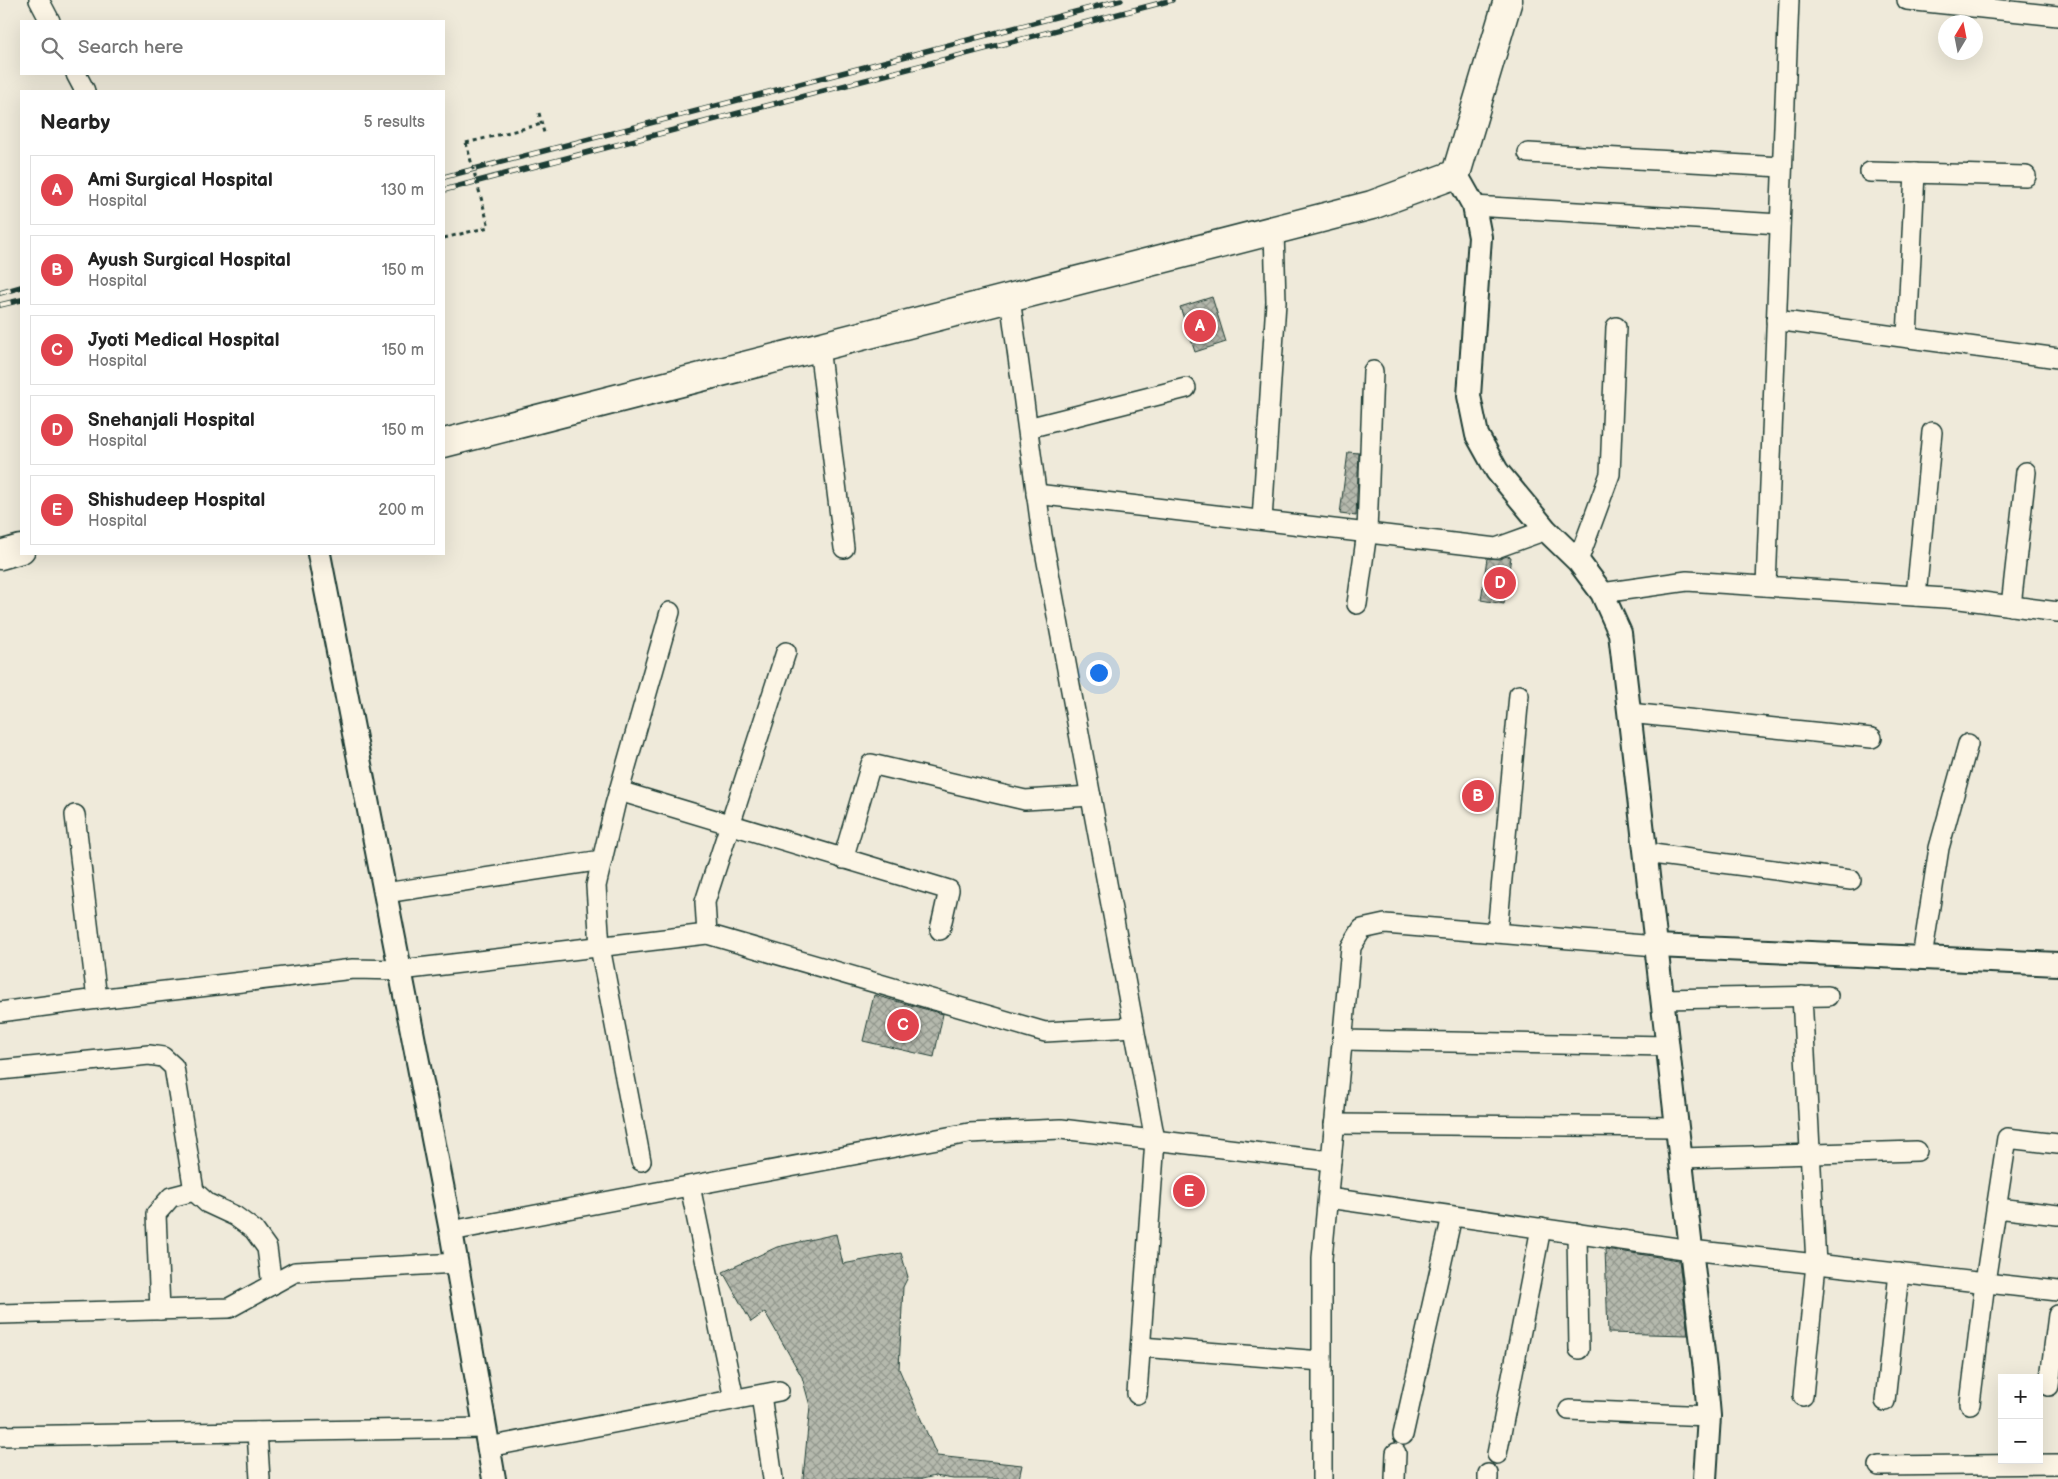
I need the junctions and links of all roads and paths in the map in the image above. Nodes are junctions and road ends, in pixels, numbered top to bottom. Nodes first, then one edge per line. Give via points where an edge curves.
1 (39, 0) edge
2 (1508, 0) edge
3 (1789, 0) edge
4 (1907, 0) edge
5 (2058, 16) edge
6 (49, 20) edge
7 (77, 75) edge
8 (84, 90) edge
9 (538, 113) dead end
10 (542, 124) junction
11 (544, 133) dead end
12 (1528, 152) dead end
13 (1782, 167) junction
14 (1870, 172) dead end
15 (1915, 173) junction
16 (1456, 174) junction
17 (2026, 176) dead end
18 (1474, 206) junction
19 (1780, 224) junction
20 (1274, 230) junction
21 (445, 238) edge
22 (1010, 298) junction
23 (1776, 320) junction
24 (1616, 327) dead end
25 (1907, 337) junction
26 (819, 347) junction
27 (2058, 358) edge
28 (1373, 371) dead end
29 (1186, 388) dead end
30 (1028, 428) junction
31 (1932, 432) dead end
32 (445, 443) edge
33 (2026, 472) dead end
34 (1036, 494) junction
35 (1262, 520) junction
36 (1546, 530) junction
37 (1367, 532) junction
38 (844, 548) dead end
39 (20, 549) edge
40 (0, 555) edge
41 (319, 555) edge
42 (1578, 562) junction
43 (1766, 586) junction
44 (1602, 593) junction
45 (1916, 596) junction
46 (1357, 604) dead end
47 (2011, 606) junction
48 (670, 612) dead end
49 (2058, 612) edge
50 (786, 652) dead end
51 (1519, 695) dead end
52 (1629, 713) junction
53 (1872, 738) dead end
54 (1968, 744) dead end
55 (619, 791) junction
56 (1091, 796) junction
57 (75, 814) dead end
58 (730, 824) junction
59 (1645, 853) junction
60 (843, 859) junction
61 (602, 860) junction
62 (1851, 880) dead end
63 (385, 893) junction
64 (940, 930) dead end
65 (1497, 933) junction
66 (707, 934) junction
67 (1656, 946) junction
68 (600, 947) junction
69 (1922, 958) junction
70 (2058, 964) edge
71 (401, 970) junction
72 (1802, 996) junction
73 (1828, 996) dead end
74 (97, 999) junction
75 (1662, 999) junction
76 (0, 1012) edge
77 (1134, 1027) junction
78 (1342, 1040) junction
79 (1668, 1046) junction
80 (0, 1070) edge
81 (1334, 1124) junction
82 (1677, 1127) junction
83 (1155, 1140) junction
84 (2058, 1144) edge
85 (1917, 1151) dead end
86 (1812, 1154) junction
87 (1681, 1158) junction
88 (641, 1161) dead end
89 (1331, 1161) junction
90 (690, 1186) junction
91 (194, 1191) junction
92 (1328, 1198) junction
93 (1997, 1208) junction
94 (2058, 1214) edge
95 (1452, 1216) junction
96 (1541, 1228) junction
97 (451, 1231) junction
98 (1576, 1234) junction
99 (1691, 1250) junction
100 (457, 1263) junction
101 (1816, 1264) junction
102 (1899, 1273) junction
103 (1985, 1282) junction
104 (272, 1285) junction
105 (2058, 1290) edge
106 (160, 1310) junction
107 (0, 1314) edge
108 (2058, 1315) edge
109 (1140, 1347) junction
110 (1579, 1349) dead end
111 (1322, 1362) junction
112 (2048, 1386) dead end
113 (1137, 1394) dead end
114 (1803, 1396) dead end
115 (734, 1399) junction
116 (1885, 1402) dead end
117 (1970, 1404) dead end
118 (1569, 1410) dead end
119 (1709, 1416) junction
120 (257, 1432) junction
121 (1402, 1435) dead end
122 (0, 1436) edge
123 (487, 1437) junction
124 (1396, 1453) dead end
125 (1497, 1454) dead end
126 (2058, 1464) edge
127 (1879, 1466) dead end
128 (260, 1479) edge
129 (494, 1479) edge
130 (772, 1479) edge
131 (1322, 1479) edge
132 (1395, 1479) edge
133 (1705, 1479) edge

1 - 6 street
2 - 16 main road
3 - 13 street
4 - 5 street
7 - 8 street
9 - 10 path
10 - 11 path
10 - 21 path, bridge via 466,143 489,226
12 - 13 street
13 - 19 street
14 - 15 street
15 - 17 street
15 - 25 street
16 - 18 street
16 - 20 main road via 1372,205
18 - 19 street
18 - 36 street via 1480,237 1469,396 1477,435 1497,470
19 - 23 street
20 - 22 main road
20 - 35 street via 1276,302
22 - 26 main road
22 - 30 street
23 - 25 street
23 - 43 street
24 - 42 street via 1610,474
25 - 27 street
26 - 32 main road
26 - 38 street
28 - 37 street
29 - 30 street
30 - 34 street
31 - 45 street
33 - 47 street
34 - 35 street
34 - 56 street
35 - 37 street
36 - 37 street via 1496,548
36 - 42 street
37 - 46 street
39 - 40 main road
41 - 63 street
42 - 44 street
43 - 44 street via 1687,581
43 - 45 street
44 - 52 street via 1620,633
45 - 47 street
47 - 49 street
48 - 55 street
50 - 58 street
51 - 65 street
52 - 53 street
52 - 59 street
54 - 69 street via 1939,848
55 - 58 street
55 - 61 street
56 - 60 street via 1025,800 871,764
56 - 77 street
57 - 74 street
58 - 60 street
58 - 66 street via 705,902
59 - 62 street
59 - 67 street
60 - 64 street via 949,890
61 - 63 street
61 - 68 street via 596,886
63 - 71 street
65 - 67 street
65 - 78 street via 1385,924 1362,929 1351,947
66 - 68 street
66 - 77 street via 1046,1032
67 - 69 street
67 - 75 street
68 - 71 street
68 - 88 street
69 - 70 street
71 - 74 street via 352,969
71 - 97 street
72 - 73 street
72 - 75 street
72 - 86 street
74 - 76 street
75 - 79 street
77 - 83 street
78 - 79 street
78 - 81 street
79 - 82 street
80 - 91 street via 149,1055 163,1058 174,1068
81 - 82 street
81 - 89 street
82 - 87 street
83 - 89 street
83 - 90 street via 1060,1129 969,1133
83 - 109 street
84 - 93 street via 2008,1138
85 - 86 street
86 - 87 street
86 - 101 street
87 - 99 street
89 - 92 street
90 - 97 street
90 - 115 street
91 - 104 street via 207,1203 235,1216 254,1230 267,1248
91 - 106 street via 171,1197 156,1214
92 - 95 street
92 - 111 street via 1322,1258
93 - 94 street
93 - 103 street
95 - 96 street
95 - 121 street
96 - 98 street
96 - 125 street
97 - 100 street
98 - 99 street
98 - 110 street
99 - 101 street
99 - 119 street
100 - 104 street via 296,1272
100 - 123 street
101 - 102 street
101 - 114 street
102 - 103 street
102 - 116 street
103 - 105 street
103 - 117 street
104 - 106 street via 229,1308
106 - 107 street
108 - 112 street
109 - 111 street
109 - 113 street
111 - 131 street
115 - 123 street
115 - 130 street via 770,1393
118 - 119 street
119 - 133 street
120 - 122 street
120 - 123 street
120 - 128 street
123 - 129 street
124 - 132 street
126 - 127 street

